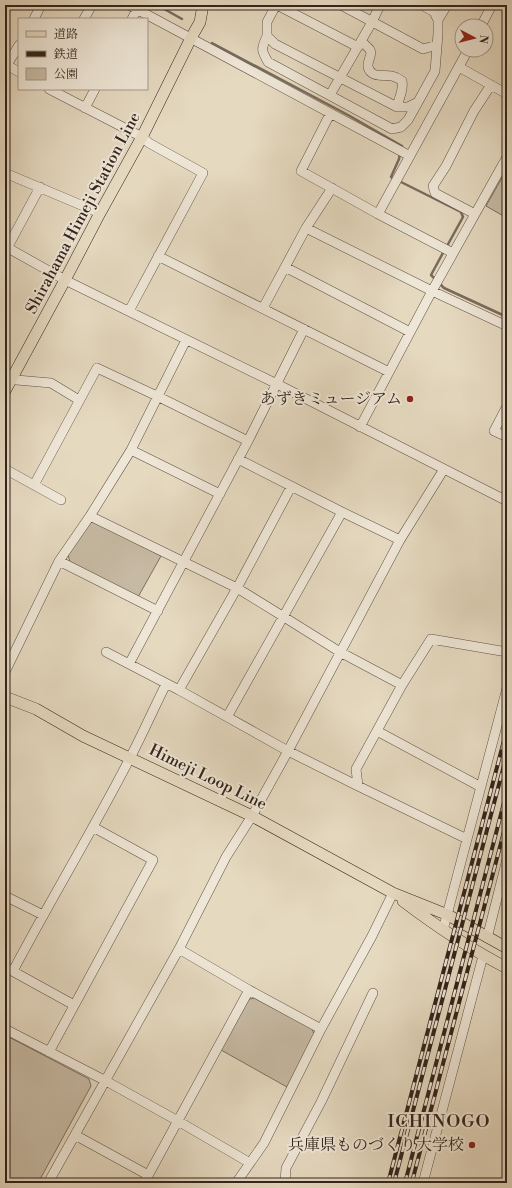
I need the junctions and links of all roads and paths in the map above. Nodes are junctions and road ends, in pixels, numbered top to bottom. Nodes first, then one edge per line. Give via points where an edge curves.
1 (42, 5) edge
2 (92, 5) edge
3 (203, 5) edge
4 (276, 5) edge
5 (341, 5) edge
6 (380, 5) edge
7 (422, 5) edge
8 (447, 5) edge
9 (492, 5) edge
10 (133, 7) edge
11 (35, 18) edge
12 (85, 18) edge
13 (132, 18) edge
14 (485, 18) edge
15 (438, 20) junction
16 (372, 22) junction
17 (267, 36) junction
18 (191, 38) junction
19 (359, 44) junction
20 (437, 46) junction
21 (18, 47) edge
22 (423, 49) junction
23 (464, 58) edge
24 (435, 64) junction
25 (6, 65) edge
26 (459, 67) junction
27 (18, 71) edge
28 (341, 78) junction
29 (491, 85) junction
30 (51, 90) edge
31 (94, 90) edge
32 (507, 94) edge
33 (330, 95) junction
34 (418, 102) junction
35 (398, 107) junction
36 (85, 108) junction
37 (330, 114) junction
38 (142, 138) junction
39 (410, 156) junction
40 (507, 157) edge
41 (5, 173) edge
42 (40, 187) junction
43 (332, 188) junction
44 (100, 213) junction
45 (378, 214) junction
46 (475, 214) junction
47 (306, 228) junction
48 (6, 250) edge
49 (448, 250) junction
50 (158, 256) junction
51 (285, 267) junction
52 (66, 280) junction
53 (432, 291) junction
54 (263, 308) junction
55 (129, 311) junction
56 (507, 326) edge
57 (304, 329) junction
58 (410, 332) junction
59 (186, 340) junction
60 (389, 372) junction
61 (8, 379) edge
62 (277, 384) junction
63 (5, 391) edge
64 (158, 396) junction
65 (80, 400) junction
66 (507, 406) edge
67 (360, 427) junction
68 (507, 437) edge
69 (248, 441) junction
70 (131, 450) junction
71 (238, 459) junction
72 (5, 469) edge
73 (444, 469) junction
74 (34, 485) junction
75 (291, 487) junction
76 (220, 494) junction
77 (61, 500) dead end
78 (507, 501) edge
79 (342, 512) junction
80 (90, 516) junction
81 (400, 540) junction
82 (59, 562) junction
83 (184, 562) junction
84 (237, 588) junction
85 (158, 611) junction
86 (284, 616) junction
87 (106, 652) dead end
88 (340, 652) junction
89 (507, 652) edge
90 (129, 664) junction
91 (5, 672) edge
92 (166, 684) junction
93 (402, 685) junction
94 (507, 688) edge
95 (179, 690) junction
96 (5, 697) edge
97 (227, 718) junction
98 (377, 731) junction
99 (288, 751) junction
100 (131, 757) junction
101 (358, 786) junction
102 (481, 787) junction
103 (252, 816) junction
104 (93, 827) junction
105 (468, 839) junction
106 (507, 859) edge
107 (393, 893) junction
108 (5, 896) edge
109 (43, 915) junction
110 (448, 915) junction
111 (443, 930) junction
112 (488, 938) junction
113 (507, 948) edge
114 (179, 949) junction
115 (483, 956) junction
116 (507, 968) edge
117 (9, 969) edge
118 (249, 990) junction
119 (373, 993) dead end
120 (74, 1005) junction
121 (5, 1029) edge
122 (321, 1029) junction
123 (48, 1052) junction
124 (106, 1082) junction
125 (178, 1121) junction
126 (75, 1135) junction
127 (250, 1163) junction
128 (146, 1179) edge
129 (48, 1183) edge
130 (236, 1183) edge
131 (285, 1183) edge
132 (423, 1183) edge

1 - 11 street
2 - 12 street
3 - 18 main road, Shirahama Himeji Station Line via 200,22
4 - 17 street via 267,22
4 - 19 street
5 - 16 street
6 - 16 street
7 - 15 street via 434,12
8 - 15 street
9 - 14 street
10 - 13 street
10 - 18 street
15 - 20 street
16 - 19 street
16 - 22 street
17 - 28 street via 275,44
17 - 33 street via 262,52 268,62
18 - 37 street
18 - 38 main road, Shirahama Himeji Station Line
19 - 28 street
19 - 35 street via 370,50 368,63 372,73 381,76 392,75 402,80
20 - 22 street
20 - 24 street
21 - 25 street
22 - 24 street
23 - 26 street
24 - 34 street via 435,70
25 - 27 street
26 - 29 street
26 - 39 street
28 - 33 street
28 - 35 street
29 - 32 street
29 - 46 street via 433,186 435,193
30 - 36 street
31 - 36 street
33 - 34 street via 392,129 401,127 408,120
34 - 35 street via 408,107
36 - 38 street
37 - 39 street
37 - 43 street via 301,171
38 - 44 main road, Shirahama Himeji Station Line
38 - 50 street via 203,173
39 - 45 street
40 - 46 street
41 - 42 street
42 - 44 street
42 - 48 street
43 - 45 street
43 - 47 street
44 - 52 main road, Shirahama Himeji Station Line
45 - 49 street
46 - 49 street
47 - 51 street
47 - 53 street
48 - 52 street
49 - 53 street
50 - 54 street
50 - 55 street
51 - 54 street
51 - 58 street
52 - 55 street
52 - 61 main road, Shirahama Himeji Station Line
53 - 56 street
53 - 58 street
54 - 57 street
55 - 59 street
57 - 60 street
57 - 62 street
58 - 60 street
59 - 62 street
59 - 64 street
60 - 67 street
61 - 63 main road, Shirahama Himeji Station Line
61 - 65 street via 51,383
62 - 67 street
62 - 69 street
64 - 65 street via 97,368
64 - 69 street
64 - 70 street
65 - 74 street
66 - 68 street via 494,431
67 - 73 street
69 - 71 street
70 - 76 street
70 - 80 street
71 - 75 street
71 - 76 street
72 - 74 street
73 - 78 street
73 - 81 street
74 - 77 street
75 - 79 street
75 - 84 street
76 - 83 street
79 - 81 street
79 - 86 street
80 - 82 street
80 - 83 street
81 - 88 street
82 - 85 street
82 - 91 street
83 - 84 street
83 - 85 street
84 - 86 street
84 - 95 street
85 - 90 street
86 - 88 street
86 - 97 street
87 - 90 street
88 - 93 street
88 - 99 street
89 - 93 street via 431,639
90 - 92 street
92 - 95 street
92 - 100 street
93 - 98 street
94 - 102 street
95 - 97 street
96 - 100 main road, Himeji Loop Line via 36,709 83,736
97 - 99 street
98 - 101 street via 356,769
98 - 102 street
99 - 101 street
99 - 103 street
100 - 103 main road, Himeji Loop Line
100 - 104 street
101 - 105 street
102 - 105 street
103 - 107 main road, Himeji Loop Line
103 - 114 street via 226,857
104 - 109 street
104 - 120 street via 154,860
105 - 110 street
106 - 112 street
107 - 110 main road, Himeji Loop Line
107 - 111 main road, Himeji Loop Line
107 - 122 street
108 - 109 street
109 - 117 street
110 - 111 street
110 - 112 main road, Himeji Loop Line
111 - 115 main road, Himeji Loop Line
112 - 113 main road, Himeji Loop Line
114 - 118 street
114 - 124 street
115 - 116 main road, Himeji Loop Line
115 - 132 street
117 - 120 street
118 - 122 street
118 - 125 street
119 - 131 street via 286,1168
120 - 123 street
121 - 123 street
122 - 127 street via 264,1143
123 - 124 street
124 - 125 street
124 - 126 street
125 - 127 street
125 - 128 street
126 - 128 street
126 - 129 street
127 - 130 street

